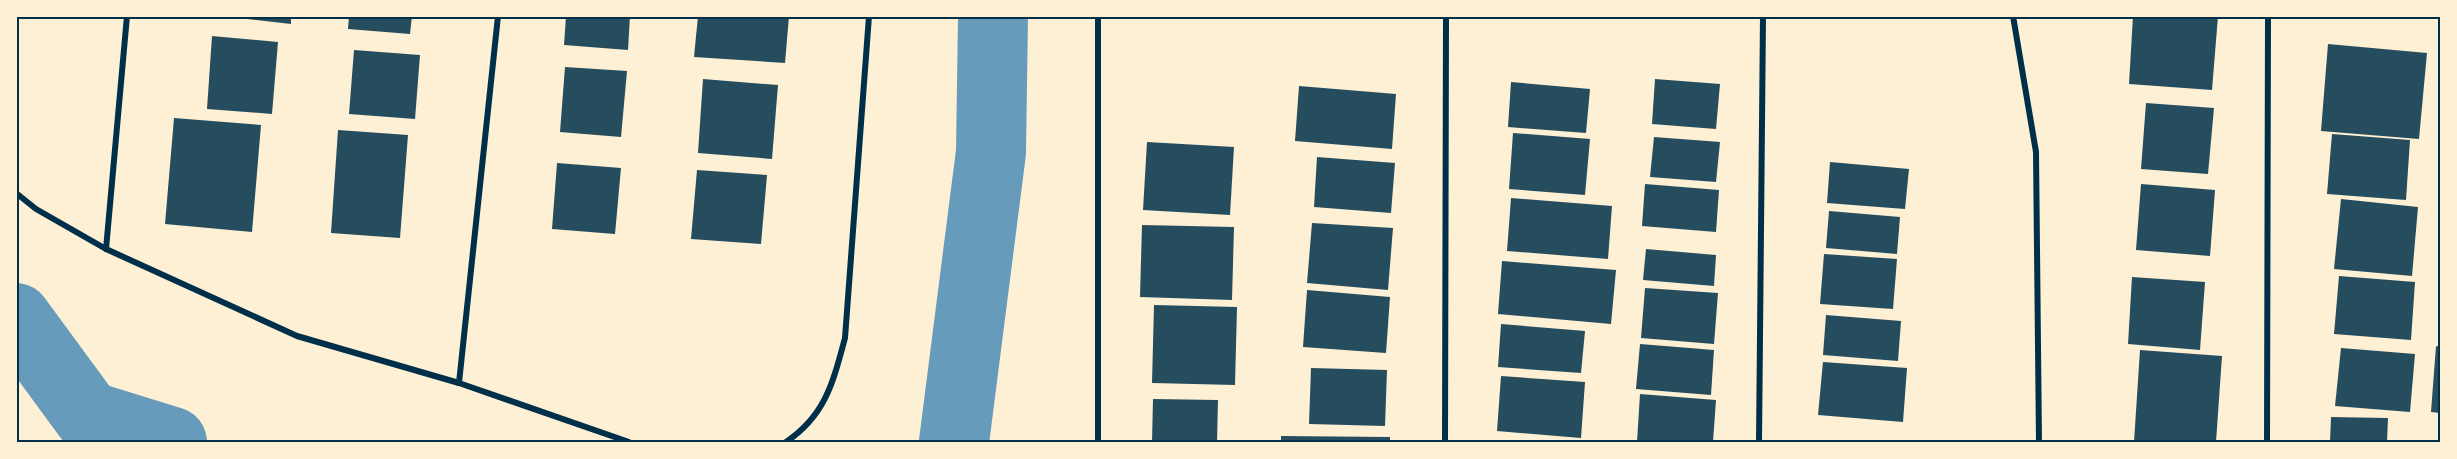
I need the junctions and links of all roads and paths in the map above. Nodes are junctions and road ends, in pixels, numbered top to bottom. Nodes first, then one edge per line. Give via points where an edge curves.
1 (128, 16) edge
2 (498, 16) edge
3 (869, 16) edge
4 (1098, 16) edge
5 (1446, 16) edge
6 (1763, 16) edge
7 (2013, 16) edge
8 (2268, 16) edge
9 (16, 193) edge
10 (106, 249) junction
11 (459, 382) junction
12 (629, 442) edge
13 (786, 442) edge
14 (1098, 442) edge
15 (1445, 442) edge
16 (1759, 442) edge
17 (2039, 442) edge
18 (2267, 442) edge

1 - 10 street
2 - 11 street
3 - 13 street via 845,338 833,383 820,409 806,429
4 - 14 street
5 - 15 street
6 - 16 street
7 - 17 street via 2036,152
8 - 18 street
9 - 10 street via 36,209
10 - 11 street via 297,336
11 - 12 street

